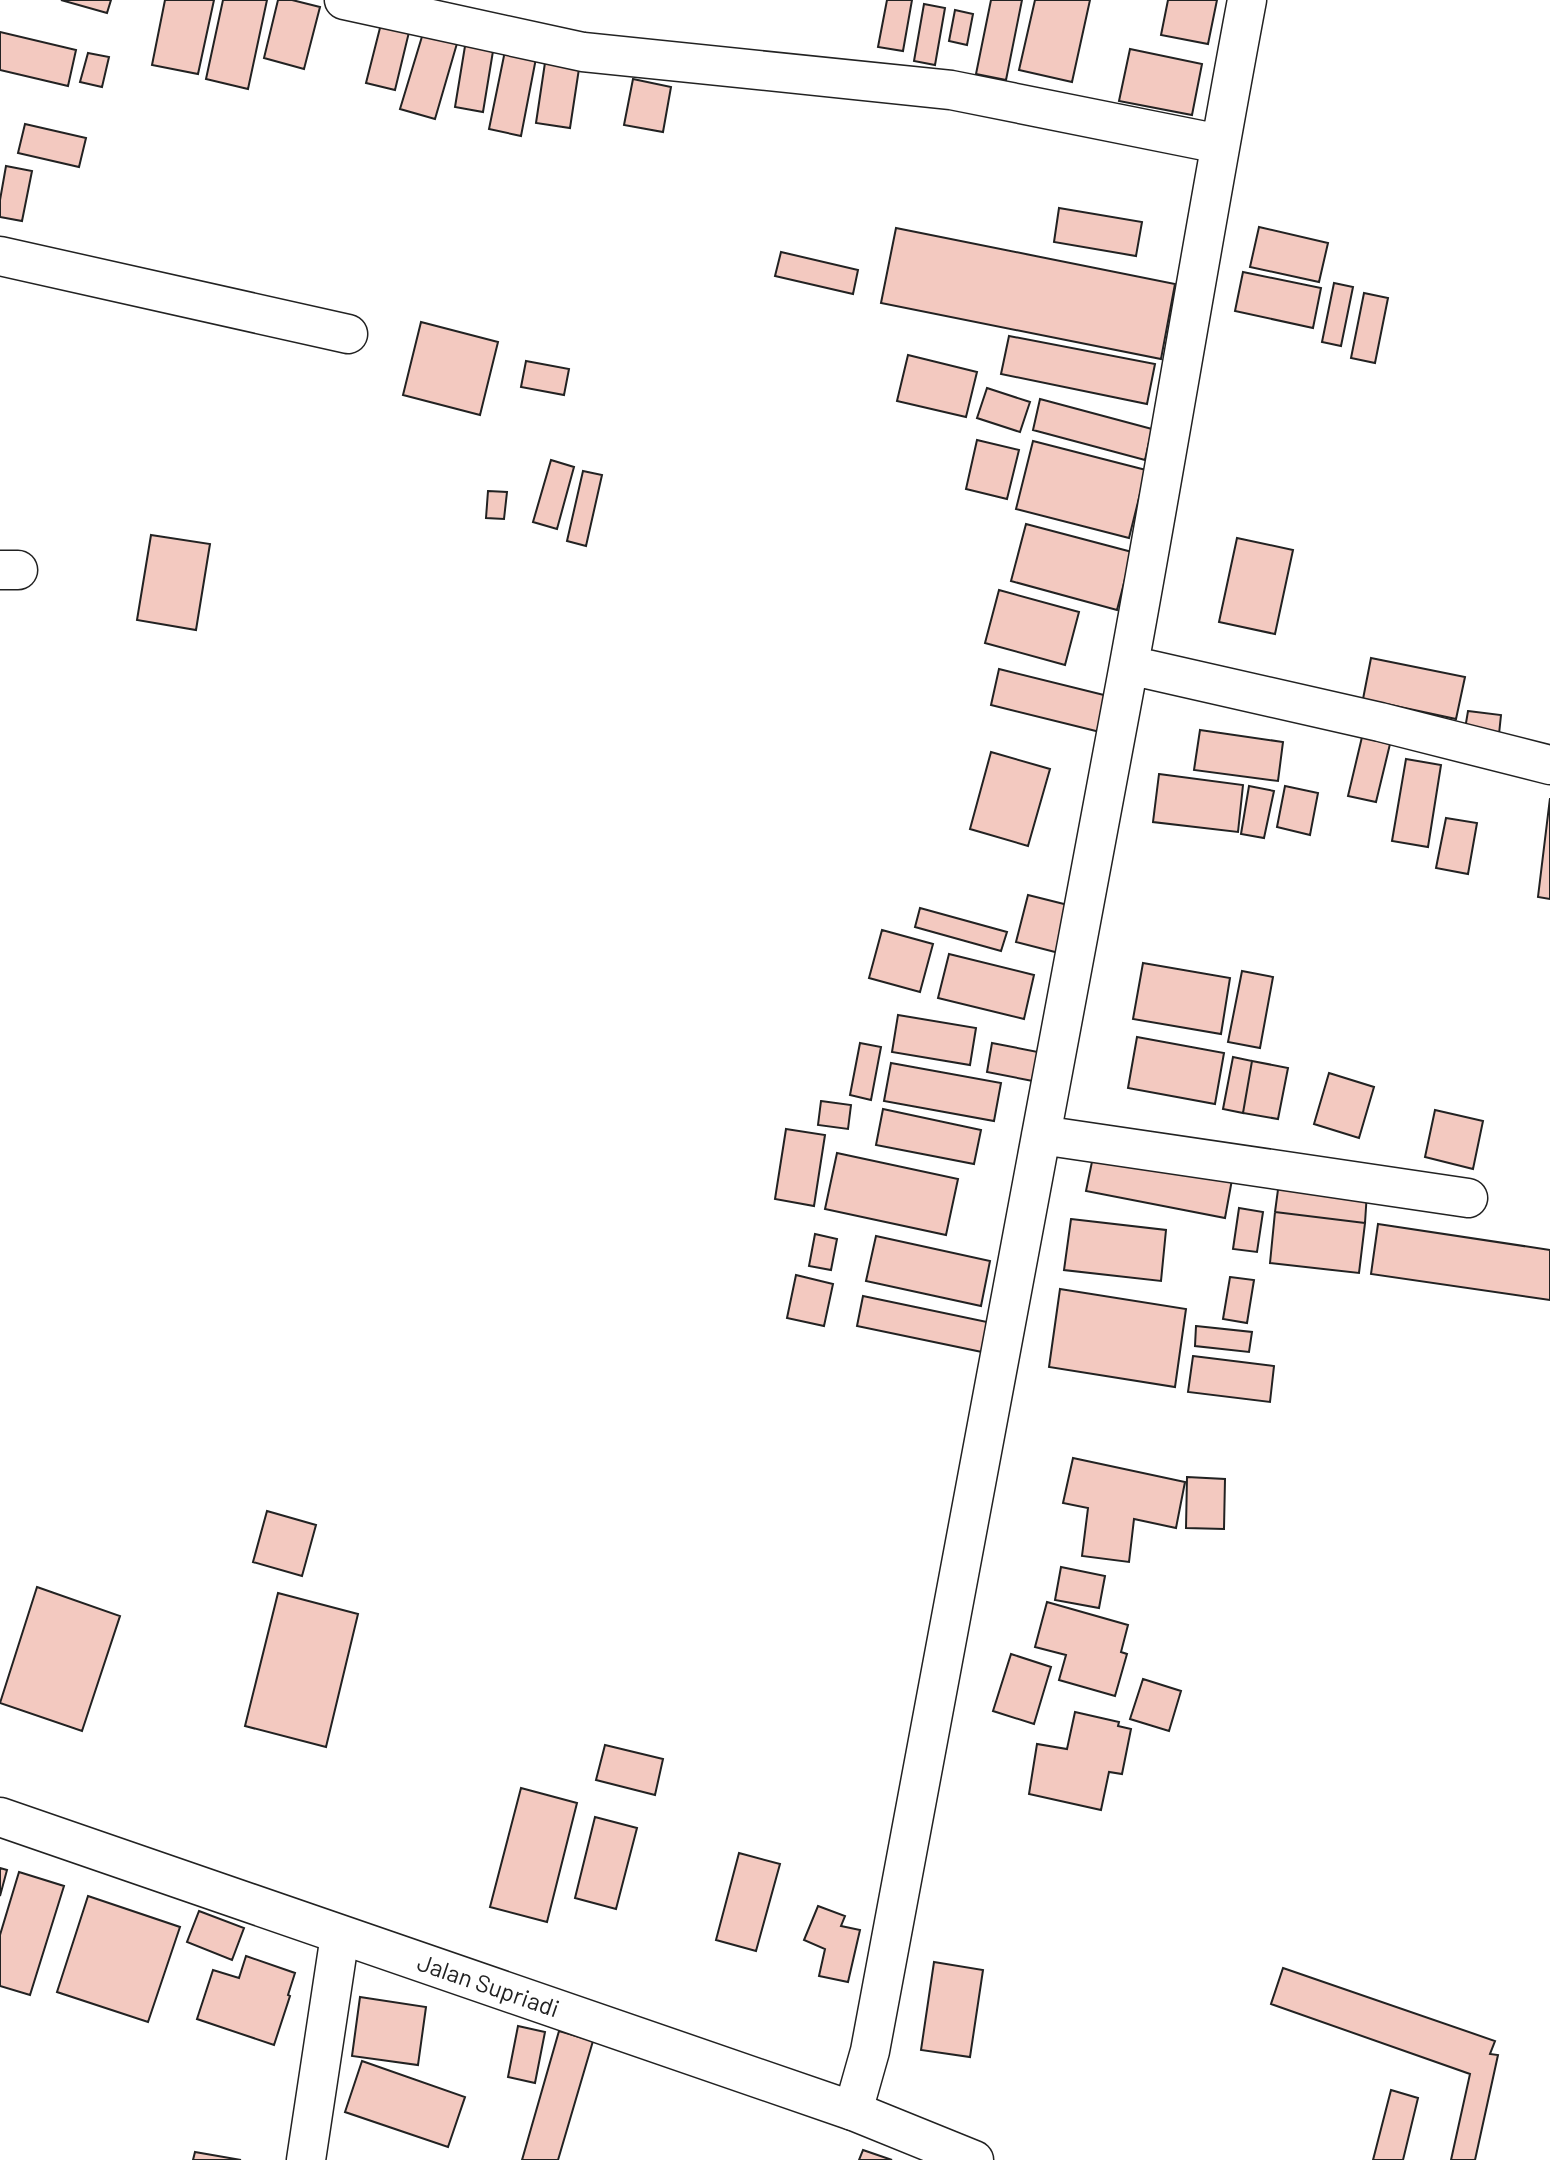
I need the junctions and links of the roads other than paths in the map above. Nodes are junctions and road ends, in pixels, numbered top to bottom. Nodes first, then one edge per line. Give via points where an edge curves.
1 (344, 0) edge
2 (1247, 0) edge
3 (1220, 144) junction
4 (0, 256) edge
5 (348, 334) dead end
6 (1129, 665) junction
7 (1550, 765) edge
8 (1041, 1135) junction
9 (1468, 1199) dead end
10 (0, 1817) edge
11 (340, 1935) junction
12 (853, 2110) junction
13 (306, 2160) edge
14 (974, 2160) edge

1 - 3 street via 583,52 951,90
2 - 3 street
3 - 6 street
4 - 5 street
6 - 7 street
6 - 8 street
8 - 9 street
8 - 12 street via 870,2051
10 - 11 street, Jalan Supriadi
11 - 12 street, Jalan Supriadi
11 - 13 street
12 - 14 street, Jalan Supriadi

